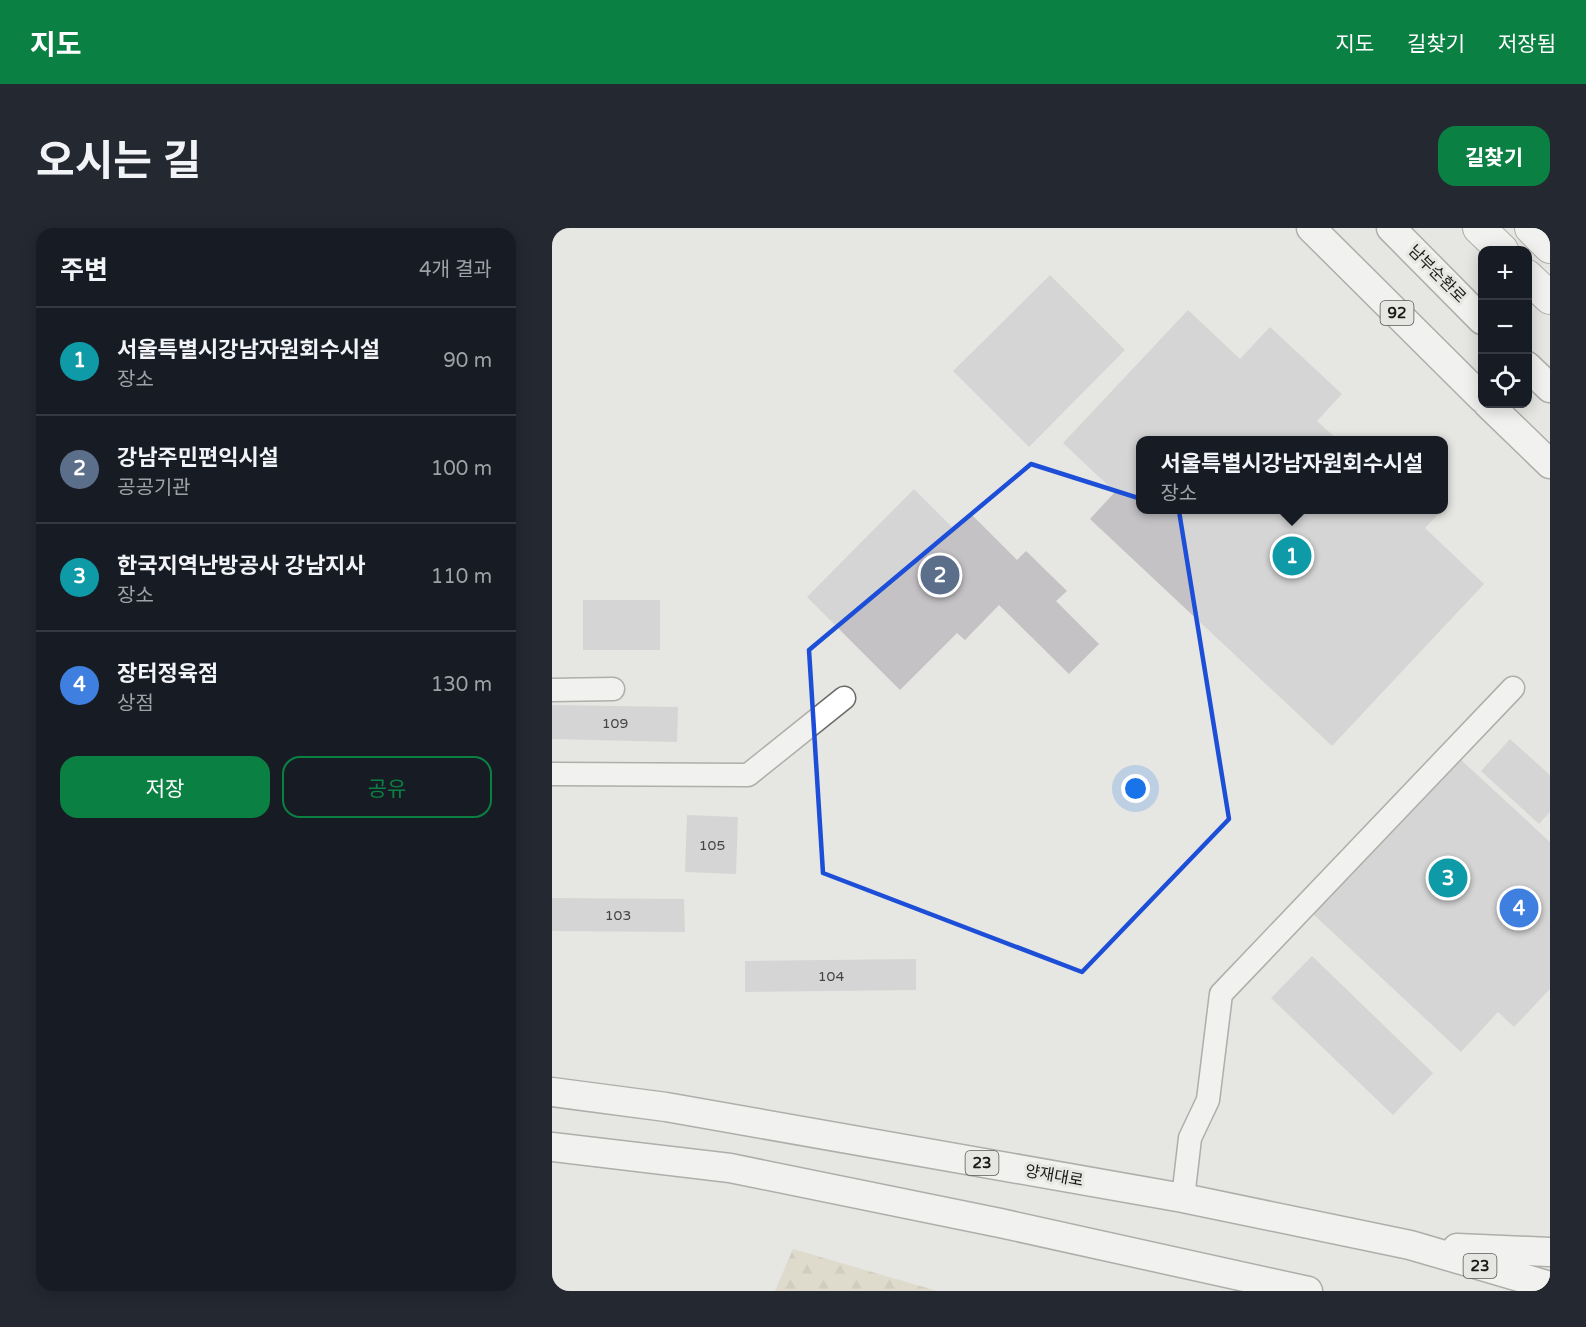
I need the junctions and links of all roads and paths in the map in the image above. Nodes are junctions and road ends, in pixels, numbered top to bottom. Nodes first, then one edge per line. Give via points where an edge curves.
1 (1311, 228) edge
2 (1391, 228) edge
3 (1479, 228) edge
4 (1531, 228) edge
5 (1498, 246) edge
6 (1550, 247) edge
7 (1532, 281) edge
8 (1550, 298) edge
9 (1478, 316) edge
10 (1532, 371) edge
11 (1550, 388) edge
12 (1478, 394) edge
13 (1492, 408) edge
14 (1550, 464) edge
15 (1513, 688) dead end
16 (613, 689) dead end
17 (552, 690) edge
18 (844, 698) dead end
19 (552, 774) edge
20 (552, 1092) edge
21 (552, 1147) edge
22 (1183, 1198) junction
23 (1000, 1222) junction
24 (1410, 1245) junction
25 (1550, 1252) edge
26 (1550, 1286) edge
27 (1218, 1291) edge
28 (1308, 1291) edge

1 - 12 main road, 92
2 - 9 main road, 남부순환로
3 - 5 highway
4 - 6 highway
7 - 8 highway
10 - 11 main road
13 - 14 main road
15 - 22 lane via 1221,994 1208,1100 1190,1138
16 - 17 lane
18 - 19 lane via 748,775
20 - 22 main road, 양재대로 / 23 via 666,1107
21 - 23 main road via 730,1168
22 - 24 main road, 양재대로 / 23
23 - 27 main road
23 - 28 main road
24 - 25 main road
24 - 26 main road, 양재대로 / 23

